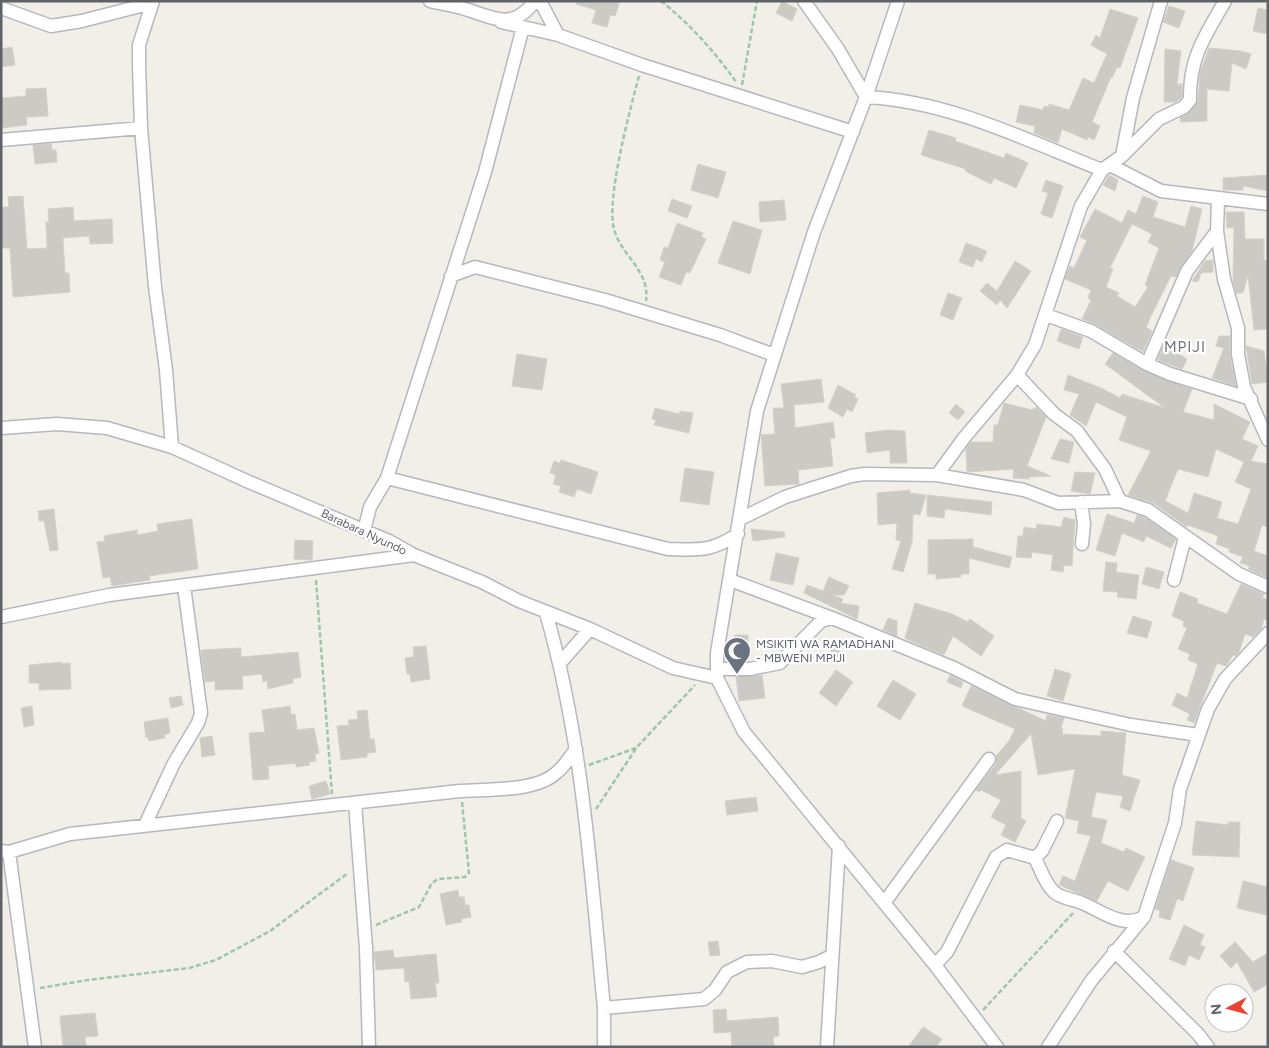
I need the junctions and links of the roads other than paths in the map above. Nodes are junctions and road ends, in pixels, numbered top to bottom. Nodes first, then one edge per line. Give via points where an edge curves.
1 (430, 1) edge
2 (535, 1) edge
3 (540, 1) edge
4 (804, 1) edge
5 (898, 1) edge
6 (1161, 1) edge
7 (1225, 1) edge
8 (153, 2) edge
9 (1, 8) edge
10 (501, 22) junction
11 (524, 27) junction
12 (558, 35) junction
13 (866, 97) junction
14 (142, 128) junction
15 (852, 132) junction
16 (1, 140) edge
17 (1122, 156) junction
18 (1106, 167) junction
19 (1218, 200) junction
20 (1268, 204) edge
21 (1217, 231) junction
22 (459, 250) junction
23 (476, 267) junction
24 (451, 276) junction
25 (1046, 315) junction
26 (774, 355) junction
27 (1147, 364) junction
28 (1016, 375) junction
29 (1251, 399) junction
30 (1, 428) edge
31 (1268, 440) edge
32 (172, 447) junction
33 (937, 475) junction
34 (387, 478) junction
35 (1120, 501) junction
36 (1081, 502) junction
37 (740, 519) junction
38 (364, 531) junction
39 (738, 534) junction
40 (1185, 536) junction
41 (1082, 544) dead end
42 (414, 555) junction
43 (730, 580) junction
44 (1174, 580) dead end
45 (184, 586) junction
46 (1268, 587) edge
47 (546, 612) junction
48 (1, 617) edge
49 (832, 618) junction
50 (590, 629) junction
51 (1268, 633) edge
52 (560, 662) junction
53 (713, 674) junction
54 (1198, 734) junction
55 (576, 749) junction
56 (989, 759) dead end
57 (355, 803) junction
58 (1057, 822) dead end
59 (145, 825) junction
60 (839, 846) junction
61 (5, 852) edge
62 (1035, 858) junction
63 (884, 903) junction
64 (1144, 917) junction
65 (1114, 951) junction
66 (831, 956) junction
67 (935, 965) junction
68 (604, 1008) junction
69 (35, 1047) edge
70 (369, 1047) edge
71 (604, 1047) edge
72 (827, 1047) edge
73 (997, 1047) edge
74 (1048, 1047) edge
75 (1208, 1047) edge

1 - 10 street
2 - 10 street via 516,19
3 - 12 street
4 - 13 street via 838,49
5 - 13 street
6 - 17 street via 1133,98
7 - 17 street via 1197,51 1190,100 1160,119
8 - 9 street via 51,26
8 - 14 street via 139,45
10 - 11 street
11 - 12 street
11 - 22 street
12 - 15 street
13 - 15 street
13 - 18 street via 890,98 971,118
14 - 16 street
14 - 32 street
15 - 26 street via 814,232
17 - 18 street
18 - 19 street via 1161,191
18 - 25 street via 1081,206
19 - 20 street
19 - 21 street
21 - 27 street via 1187,272
21 - 29 street via 1224,279 1238,328 1238,354 1244,387
22 - 23 street
22 - 24 street
23 - 24 street
23 - 26 street via 605,300
24 - 34 street
25 - 27 street via 1091,331
25 - 28 street via 1035,345
26 - 37 street via 757,411
27 - 29 street
28 - 33 street
28 - 35 street via 1054,414 1077,431 1105,469
29 - 31 street
30 - 32 street, Barabara Nyundo via 57,424 107,428
32 - 38 street, Barabara Nyundo
33 - 36 street via 1024,490 1058,503
33 - 37 street via 851,476 785,497
34 - 38 street via 370,507
34 - 39 street via 668,549 716,548
35 - 36 street
35 - 40 street via 1148,510
36 - 41 street
37 - 39 street
38 - 42 street, Barabara Nyundo
39 - 43 street
40 - 44 street
40 - 46 street via 1239,574
42 - 45 street
42 - 47 street, Barabara Nyundo
43 - 49 street
43 - 53 street
45 - 48 street via 109,595
45 - 59 street via 201,713
47 - 50 street, Barabara Nyundo
47 - 52 street
49 - 53 street, Barabara Nyundo via 821,621 780,663
49 - 54 street via 954,668 1015,698 1131,724
50 - 52 street
50 - 53 street, Barabara Nyundo via 673,668
51 - 54 street via 1225,679
52 - 55 street
53 - 60 street via 744,732
54 - 64 street via 1180,789 1175,823
55 - 57 street via 556,774 542,782
55 - 68 street
56 - 63 street
57 - 59 street
57 - 70 street via 365,927
58 - 62 street
59 - 61 street via 70,834
60 - 63 street
60 - 66 street
61 - 69 street
62 - 64 street via 1052,891 1064,898 1130,922
62 - 67 street via 1007,850 996,857 947,952
63 - 67 street
64 - 65 street
65 - 74 street
65 - 75 street
66 - 68 street via 802,967 772,961 747,962 727,972 715,990 704,999
66 - 72 street
67 - 73 street
68 - 71 street

